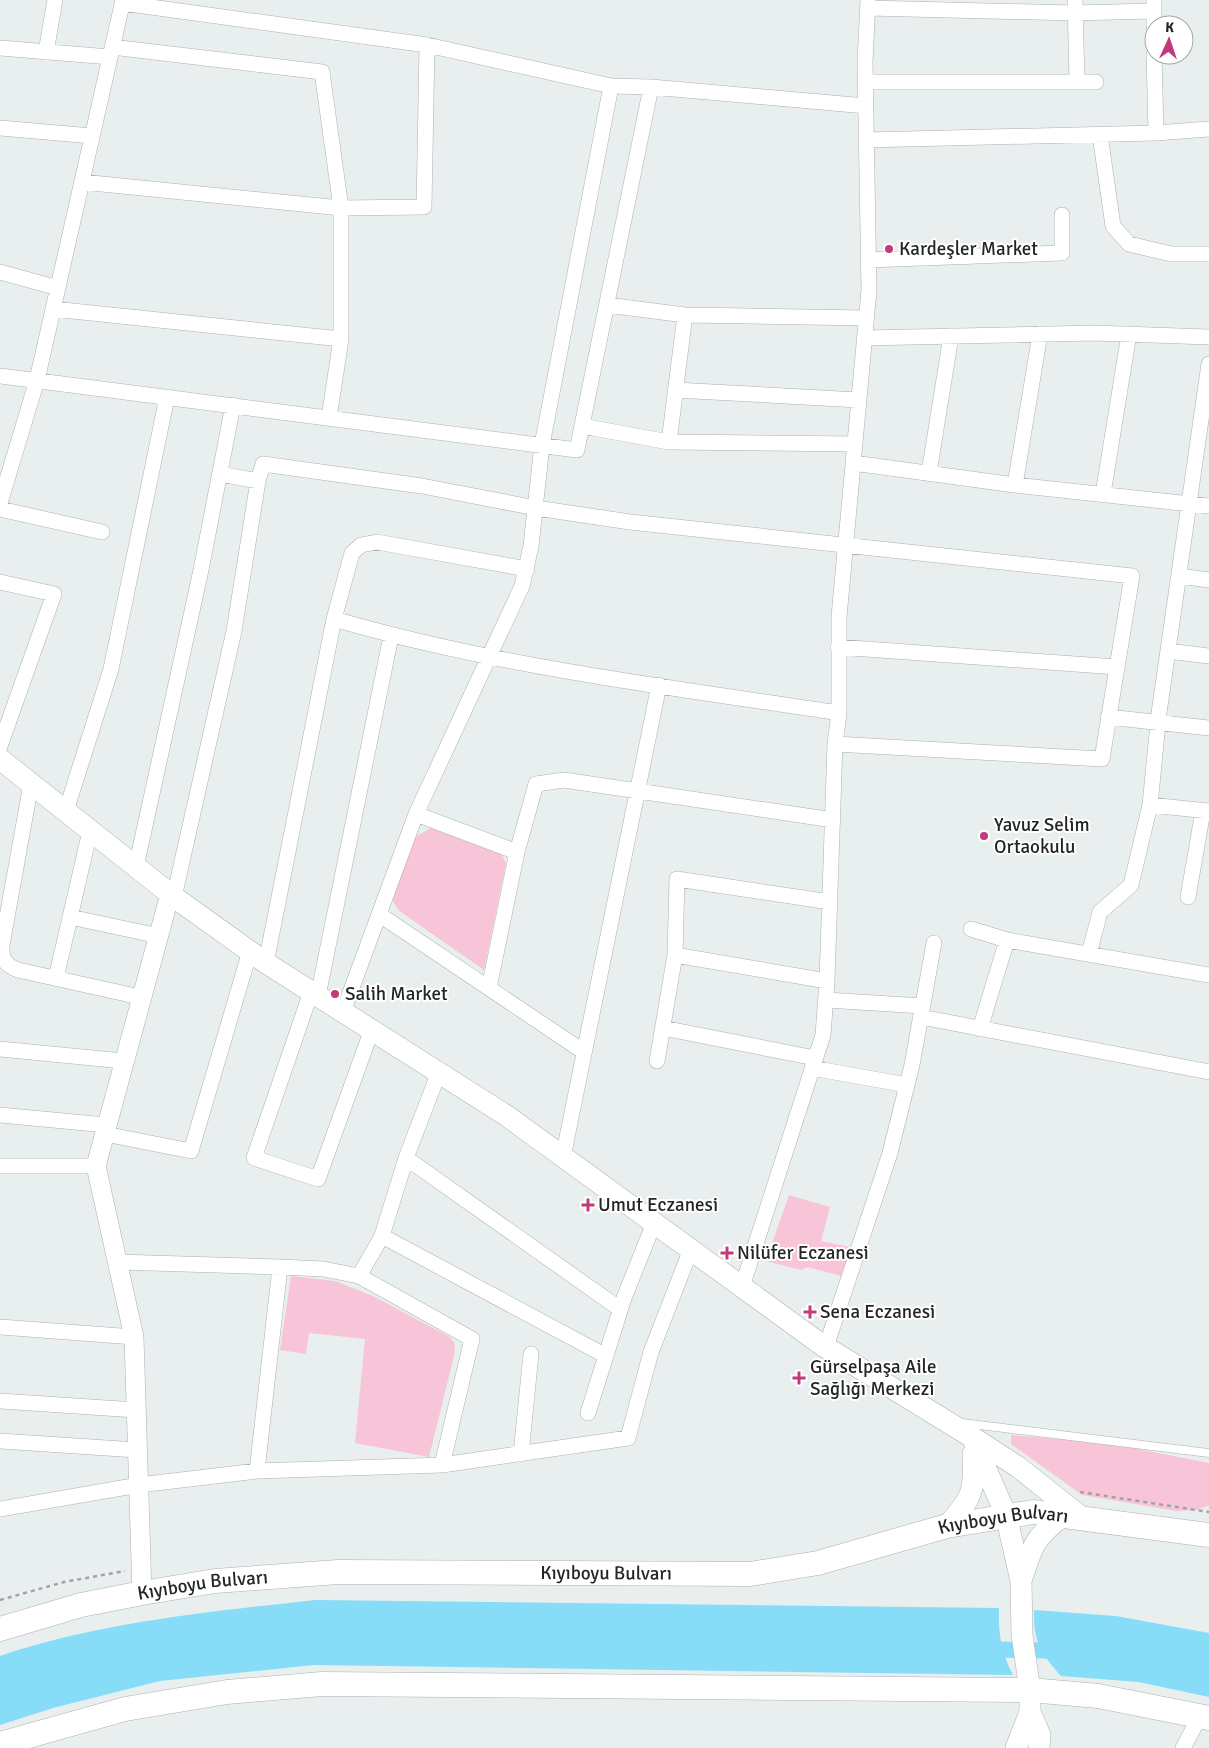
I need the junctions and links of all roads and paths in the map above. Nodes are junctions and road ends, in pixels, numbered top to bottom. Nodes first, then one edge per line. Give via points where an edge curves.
1 (55, 0) edge
2 (122, 1) edge
3 (868, 4) edge
4 (1074, 7) edge
5 (1154, 12) edge
6 (427, 45) junction
7 (0, 48) edge
8 (46, 52) junction
9 (111, 52) junction
10 (1154, 65) edge
11 (865, 82) junction
12 (1077, 82) junction
13 (1096, 82) dead end
14 (611, 86) junction
15 (651, 87) junction
16 (866, 106) junction
17 (0, 128) edge
18 (1209, 129) edge
19 (1156, 134) junction
20 (1100, 135) junction
21 (92, 136) junction
22 (866, 140) junction
23 (82, 182) junction
24 (341, 208) junction
25 (1062, 216) dead end
26 (1209, 254) edge
27 (868, 260) junction
28 (0, 272) edge
29 (58, 288) junction
30 (608, 305) junction
31 (53, 310) junction
32 (684, 314) junction
33 (866, 318) junction
34 (1040, 334) junction
35 (1129, 334) junction
36 (951, 336) junction
37 (1209, 337) edge
38 (864, 338) junction
39 (341, 339) junction
40 (1209, 364) edge
41 (0, 376) edge
42 (38, 380) junction
43 (676, 390) junction
44 (167, 397) junction
45 (859, 400) junction
46 (233, 405) junction
47 (329, 418) junction
48 (582, 426) junction
49 (1205, 427) edge
50 (669, 442) junction
51 (855, 444) junction
52 (542, 445) junction
53 (853, 463) junction
54 (930, 473) junction
55 (220, 474) junction
56 (258, 481) junction
57 (1015, 485) junction
58 (1103, 494) junction
59 (0, 503) edge
60 (1189, 504) junction
61 (1209, 506) edge
62 (536, 508) junction
63 (0, 509) edge
64 (102, 532) dead end
65 (846, 545) junction
66 (527, 569) junction
67 (1179, 576) junction
68 (1209, 580) edge
69 (0, 582) edge
70 (334, 619) junction
71 (391, 636) junction
72 (838, 647) junction
73 (1168, 650) junction
74 (1209, 656) edge
75 (490, 658) junction
76 (1117, 667) junction
77 (659, 685) junction
78 (838, 713) junction
79 (1108, 717) junction
80 (1158, 723) junction
81 (1209, 728) edge
82 (835, 744) junction
83 (0, 746) edge
84 (0, 759) edge
85 (31, 784) junction
86 (637, 790) junction
87 (1150, 805) junction
88 (66, 811) junction
89 (1206, 811) edge
90 (416, 814) junction
91 (832, 820) junction
92 (90, 831) junction
93 (517, 852) junction
94 (136, 867) junction
95 (172, 896) junction
96 (1188, 897) dead end
97 (830, 902) junction
98 (380, 915) junction
99 (70, 917) junction
100 (970, 929) dead end
101 (2, 936) edge
102 (159, 936) junction
103 (1007, 940) junction
104 (934, 943) dead end
105 (1089, 954) junction
106 (676, 956) junction
107 (258, 957) junction
108 (1209, 975) edge
109 (56, 978) junction
110 (827, 981) junction
111 (489, 988) junction
112 (314, 994) junction
113 (140, 997) junction
114 (826, 1000) junction
115 (343, 1012) junction
116 (922, 1012) junction
117 (663, 1028) junction
118 (980, 1028) junction
119 (372, 1029) junction
120 (0, 1049) edge
121 (584, 1052) junction
122 (123, 1061) junction
123 (657, 1061) dead end
124 (814, 1063) junction
125 (439, 1072) junction
126 (1209, 1072) edge
127 (907, 1085) junction
128 (0, 1116) edge
129 (105, 1129) junction
130 (563, 1157) junction
131 (406, 1158) junction
132 (0, 1166) edge
133 (96, 1166) junction
134 (654, 1222) junction
135 (382, 1236) junction
136 (691, 1250) junction
137 (118, 1262) junction
138 (280, 1267) junction
139 (359, 1276) junction
140 (742, 1287) junction
141 (620, 1309) junction
142 (0, 1327) edge
143 (134, 1337) junction
144 (826, 1347) junction
145 (531, 1354) dead end
146 (606, 1356) junction
147 (0, 1401) edge
148 (136, 1410) junction
149 (588, 1412) dead end
150 (947, 1422) junction
151 (972, 1437) junction
152 (0, 1441) edge
153 (137, 1450) junction
154 (1209, 1453) edge
155 (521, 1454) junction
156 (442, 1465) junction
157 (257, 1471) junction
158 (139, 1485) junction
159 (1072, 1490) dead end
160 (0, 1509) edge
161 (1006, 1515) junction
162 (1072, 1517) junction
163 (947, 1526) junction
164 (1207, 1526) edge
165 (141, 1568) junction
166 (1021, 1580) junction
167 (142, 1593) junction
168 (0, 1600) edge
169 (0, 1629) edge
170 (1030, 1693) junction
171 (1204, 1717) edge
172 (0, 1744) edge
173 (1016, 1748) edge
174 (1039, 1748) edge
175 (1184, 1748) edge

1 - 8 street
2 - 6 street
2 - 9 street
3 - 4 street
3 - 11 street
4 - 5 street
4 - 12 street
6 - 14 street
6 - 24 street via 424,207
7 - 8 street
8 - 9 street
9 - 21 street
9 - 24 street via 322,72
10 - 19 street
11 - 12 street
11 - 16 street
12 - 13 street
14 - 15 street
14 - 52 street
15 - 16 street
15 - 30 street
16 - 22 street
17 - 21 street
18 - 19 street
19 - 20 street
20 - 22 street
20 - 26 street via 1113,226 1129,244 1171,254
21 - 23 street
22 - 27 street
23 - 24 street
23 - 29 street
24 - 39 street
25 - 27 street via 1062,253
27 - 33 street
28 - 29 street
29 - 31 street
30 - 32 street
30 - 48 street
31 - 39 street
31 - 42 street
32 - 33 street
32 - 43 street
33 - 38 street
34 - 35 street
34 - 36 street
34 - 57 street
35 - 37 street
35 - 58 street
36 - 38 street
36 - 54 street
38 - 45 street
39 - 47 street
40 - 49 street
41 - 42 street
42 - 44 street
42 - 59 street
43 - 45 street
43 - 50 street
44 - 46 street
44 - 88 street via 111,669
45 - 51 street
46 - 47 street
46 - 55 street
47 - 52 street
48 - 50 street
48 - 52 street via 577,450
49 - 60 street
50 - 51 street
51 - 53 street
52 - 62 street
53 - 54 street
53 - 65 street
54 - 57 street
55 - 56 street
55 - 94 street
56 - 62 street via 263,464 422,486
56 - 95 street via 234,631
57 - 58 street
58 - 60 street
60 - 61 street
60 - 67 street
62 - 65 street via 630,522
62 - 66 street
63 - 64 street
65 - 72 street
65 - 76 street via 1132,576
66 - 70 street via 377,542 366,543 352,553
66 - 75 street via 514,607
67 - 68 street
67 - 73 street
69 - 83 street via 54,594
70 - 71 street
70 - 107 street
71 - 75 street
71 - 112 street
72 - 76 street
72 - 78 street
73 - 74 street
73 - 80 street
75 - 77 street
75 - 90 street
76 - 79 street
77 - 78 street
77 - 86 street
78 - 82 street
79 - 80 street
79 - 82 street via 1102,760
80 - 81 street
80 - 87 street
82 - 91 street
84 - 85 main road
85 - 88 main road
85 - 101 street
86 - 91 street
86 - 93 street via 564,780 536,784
86 - 121 street
87 - 89 street
87 - 105 street via 1131,885 1100,912
88 - 92 main road
89 - 96 street
90 - 93 street
90 - 98 street
91 - 97 street
92 - 94 main road
92 - 99 street
93 - 111 street
94 - 95 main road
95 - 102 street
95 - 107 main road
97 - 106 street via 678,879
97 - 110 street
98 - 111 street
98 - 115 street
99 - 102 street
99 - 109 street
100 - 103 street
101 - 109 street via 1,954 9,967
102 - 113 street
103 - 105 street
103 - 118 street
104 - 116 street
105 - 108 street
106 - 110 street
106 - 117 street
107 - 112 main road
107 - 129 street via 192,1151
109 - 113 street
110 - 114 street
111 - 121 street
112 - 115 main road
112 - 119 street via 254,1158 318,1179
113 - 122 street
114 - 116 street
114 - 124 street via 823,1035
115 - 119 main road
116 - 118 street
116 - 127 street
117 - 123 street
117 - 124 street
118 - 126 street
119 - 125 main road
120 - 122 street
121 - 130 street
122 - 129 street
124 - 127 street
124 - 140 street
125 - 130 main road
125 - 131 street
127 - 144 street via 890,1153
128 - 129 street
129 - 133 street
130 - 134 main road
131 - 135 street
131 - 141 street
132 - 133 street
133 - 137 street
134 - 136 main road
134 - 141 street
135 - 139 street
135 - 146 street
136 - 140 main road
136 - 155 street via 651,1352 628,1438
137 - 138 street
137 - 143 street
138 - 139 street via 323,1269
138 - 157 street
139 - 156 street via 472,1338
140 - 144 main road
141 - 146 street
142 - 143 street
143 - 148 street
144 - 150 main road
145 - 155 street
146 - 149 street
147 - 148 street
148 - 153 street
150 - 151 main road
150 - 154 lane
151 - 161 main road
151 - 162 main road via 1018,1467
151 - 163 main road via 975,1481 968,1503
152 - 153 street
153 - 158 street
155 - 156 street
156 - 157 street
157 - 158 street
158 - 160 street
158 - 165 street
159 - 164 path
161 - 162 main road, Kıyıboyu Bulvarı via 1033,1512
161 - 163 main road, Kıyıboyu Bulvarı
161 - 166 main road
162 - 164 main road, Kıyıboyu Bulvarı
162 - 166 main road via 1042,1532 1029,1555
163 - 167 main road, Kıyıboyu Bulvarı via 818,1564 750,1574 338,1572 215,1581
165 - 167 street
165 - 168 path via 64,1582
166 - 170 main road via 1022,1635
167 - 169 main road, Kıyıboyu Bulvarı via 81,1605
170 - 171 main road via 1098,1696
170 - 172 main road via 322,1684 227,1692 125,1709
170 - 173 main road
170 - 174 main road via 1040,1734
171 - 175 street

